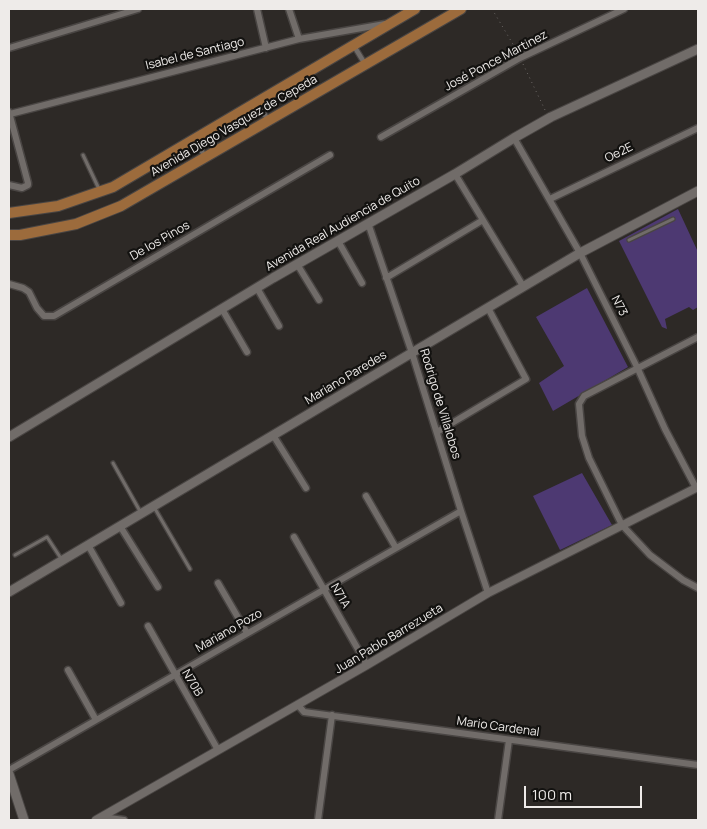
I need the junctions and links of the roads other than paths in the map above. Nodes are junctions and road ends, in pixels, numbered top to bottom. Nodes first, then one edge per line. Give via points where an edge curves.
1 (138, 9) edge
2 (257, 9) edge
3 (289, 9) edge
4 (415, 9) edge
5 (461, 9) edge
6 (624, 9) edge
7 (388, 23) junction
8 (299, 39) junction
9 (353, 45) junction
10 (9, 48) edge
11 (266, 48) junction
12 (698, 49) edge
13 (365, 64) junction
14 (257, 102) junction
15 (9, 112) edge
16 (269, 121) junction
17 (698, 128) edge
18 (381, 137) dead end
19 (514, 138) junction
20 (195, 139) junction
21 (84, 155) dead end
22 (330, 155) dead end
23 (206, 158) junction
24 (455, 174) junction
25 (9, 185) edge
26 (100, 191) junction
27 (698, 191) edge
28 (550, 199) junction
29 (9, 213) edge
30 (644, 219) junction
31 (673, 219) dead end
32 (483, 220) junction
33 (368, 223) junction
34 (649, 230) junction
35 (9, 235) edge
36 (629, 240) dead end
37 (338, 241) junction
38 (580, 253) junction
39 (297, 264) junction
40 (386, 278) junction
41 (362, 283) dead end
42 (9, 284) edge
43 (523, 286) junction
44 (257, 288) junction
45 (319, 300) dead end
46 (488, 308) junction
47 (222, 309) junction
48 (280, 326) dead end
49 (698, 337) edge
50 (247, 352) dead end
51 (412, 353) junction
52 (637, 367) junction
53 (437, 432) junction
54 (273, 435) junction
55 (9, 437) edge
56 (113, 463) dead end
57 (697, 487) edge
58 (306, 488) dead end
59 (366, 496) dead end
60 (154, 506) junction
61 (461, 511) junction
62 (141, 514) junction
63 (622, 525) junction
64 (121, 527) junction
65 (294, 537) dead end
66 (88, 545) junction
67 (396, 548) junction
68 (15, 555) dead end
69 (62, 560) junction
70 (190, 569) dead end
71 (218, 583) dead end
72 (158, 587) dead end
73 (698, 588) edge
74 (323, 590) junction
75 (9, 592) edge
76 (488, 592) junction
77 (121, 603) dead end
78 (148, 626) dead end
79 (248, 633) junction
80 (367, 665) junction
81 (68, 670) dead end
82 (175, 675) junction
83 (298, 705) junction
84 (332, 716) junction
85 (96, 720) junction
86 (509, 740) junction
87 (218, 750) junction
88 (698, 765) edge
89 (9, 770) edge
90 (9, 774) edge
91 (99, 819) edge
92 (24, 820) edge
93 (124, 820) edge
94 (318, 820) edge
95 (498, 820) edge

1 - 10 street
2 - 11 street
3 - 8 street
4 - 7 main road, Avenida Diego Vasquez de Cepeda
5 - 13 main road, Avenida Diego Vasquez de Cepeda
6 - 18 street, José Ponce Martinez via 520,58
7 - 8 street, Isabel de Santiago
7 - 9 main road, Avenida Diego Vasquez de Cepeda
8 - 11 street, Isabel de Santiago
9 - 13 street
9 - 14 main road, Avenida Diego Vasquez de Cepeda
11 - 15 street, Isabel de Santiago
12 - 19 main road, Avenida Real Audiencia de Quito
13 - 16 main road, Avenida Diego Vasquez de Cepeda
14 - 16 street
14 - 20 main road, Avenida Diego Vasquez de Cepeda
15 - 25 street via 28,186
16 - 23 main road, Avenida Diego Vasquez de Cepeda
17 - 28 street, Oe2E
19 - 24 main road, Avenida Real Audiencia de Quito
19 - 28 street, N73
20 - 23 street
20 - 26 main road, Avenida Diego Vasquez de Cepeda via 113,187
21 - 26 lane
22 - 42 street, De los Pinos via 54,316 44,316 28,292
23 - 35 main road, Avenida Diego Vasquez de Cepeda via 121,206 76,224
24 - 32 street
24 - 33 main road, Avenida Real Audiencia de Quito
26 - 29 main road, Avenida Diego Vasquez de Cepeda via 58,206
27 - 30 main road, Mariano Paredes
28 - 38 street, N73
30 - 34 lane
30 - 38 main road, Mariano Paredes
31 - 34 lane
32 - 40 street
32 - 43 street
33 - 37 main road, Avenida Real Audiencia de Quito
33 - 40 street, Rodrigo de Villalobos
34 - 36 lane
37 - 39 main road, Avenida Real Audiencia de Quito
37 - 41 street
38 - 43 main road, Mariano Paredes
38 - 52 street, N73
39 - 44 main road, Avenida Real Audiencia de Quito
39 - 45 street
40 - 51 street, Rodrigo de Villalobos
43 - 46 main road, Mariano Paredes
44 - 47 main road, Avenida Real Audiencia de Quito
44 - 48 street
46 - 51 main road, Mariano Paredes
46 - 53 street via 526,379
47 - 50 street
47 - 55 main road, Avenida Real Audiencia de Quito
49 - 52 street
51 - 53 street, Rodrigo de Villalobos
51 - 54 main road, Mariano Paredes
52 - 57 street, N73 via 665,429
52 - 63 street via 584,396 578,404 589,458
53 - 61 street, Rodrigo de Villalobos
54 - 58 street
54 - 60 main road, Mariano Paredes
56 - 62 lane
57 - 63 street, Juan Pablo Barrezueta
59 - 67 street
60 - 62 main road, Mariano Paredes
60 - 70 lane
61 - 67 street, Mariano Pozo
61 - 76 street, Rodrigo de Villalobos
62 - 64 main road, Mariano Paredes
63 - 73 street via 650,555
63 - 76 street, Juan Pablo Barrezueta
64 - 66 main road, Mariano Paredes
64 - 72 street
65 - 74 street, N71A
66 - 69 main road, Mariano Paredes
66 - 77 street
67 - 74 street, Mariano Pozo
68 - 69 lane via 47,537
69 - 75 main road, Mariano Paredes
71 - 79 street
74 - 79 street, Mariano Pozo
74 - 80 street, N71A
76 - 80 street, Juan Pablo Barrezueta
78 - 82 street, N70B
79 - 82 street, Mariano Pozo
80 - 83 street, Juan Pablo Barrezueta
81 - 85 street
82 - 85 street, Mariano Pozo
82 - 87 street, N70B
83 - 84 street, Mario Cardenal via 304,712
83 - 87 street, Juan Pablo Barrezueta
84 - 86 street, Mario Cardenal
84 - 94 street
85 - 89 street, Mariano Pozo
86 - 88 street, Mario Cardenal
86 - 95 street
87 - 91 street, Juan Pablo Barrezueta
90 - 92 main road
91 - 93 street

